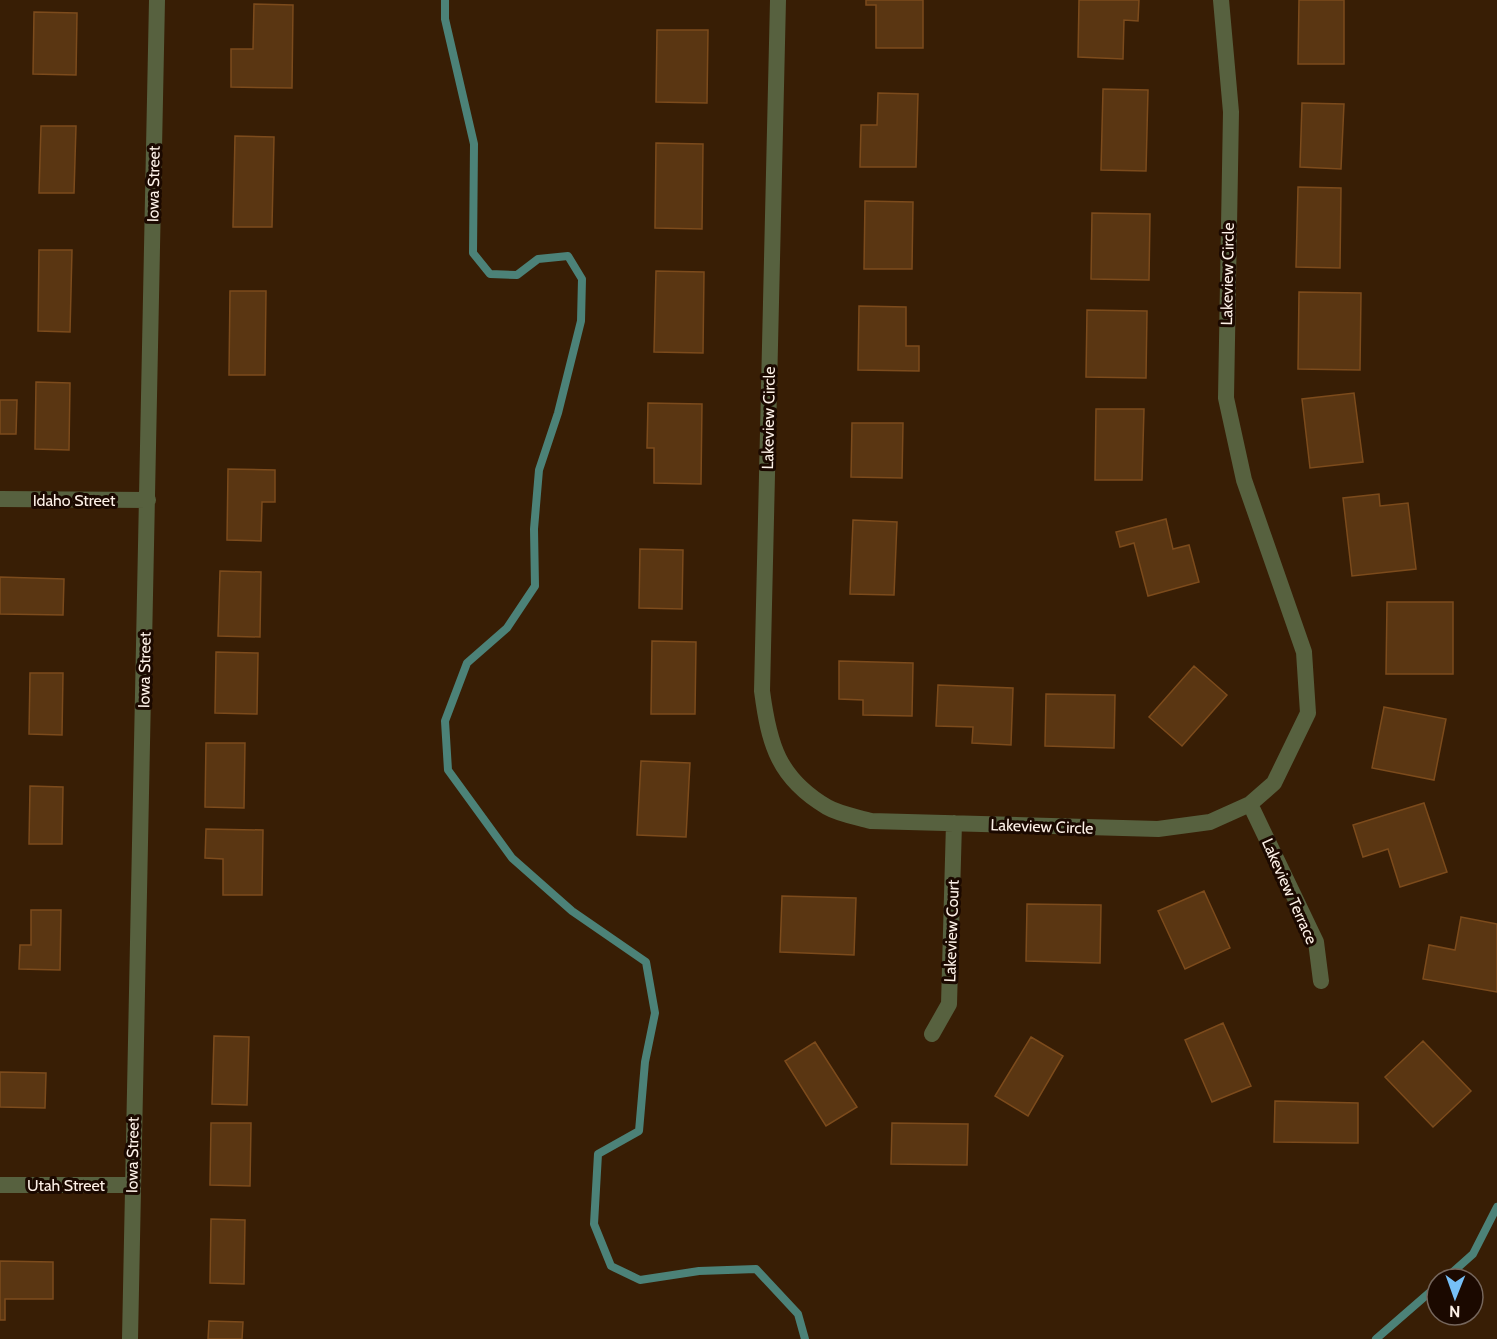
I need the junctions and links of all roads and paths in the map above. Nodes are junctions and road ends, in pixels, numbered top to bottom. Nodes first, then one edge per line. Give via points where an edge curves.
1 (157, 0) edge
2 (778, 0) edge
3 (1221, 0) edge
4 (0, 499) edge
5 (148, 500) junction
6 (1250, 804) junction
7 (954, 823) junction
8 (1321, 981) dead end
9 (932, 1034) dead end
10 (0, 1185) edge
11 (132, 1185) junction
12 (130, 1339) edge

1 - 5 street, Iowa Street
2 - 7 street, Lakeview Circle via 762,680 768,736 789,776 828,807 871,821
3 - 6 street, Lakeview Circle via 1231,112 1226,398 1244,480 1304,652 1308,713 1274,783
4 - 5 street, Idaho Street
5 - 11 street, Iowa Street
6 - 7 street, Lakeview Circle via 1210,822 1158,829
6 - 8 street, Lakeview Terrace via 1316,942
7 - 9 street, Lakeview Court via 949,1004
10 - 11 street, Utah Street
11 - 12 street, Iowa Street

